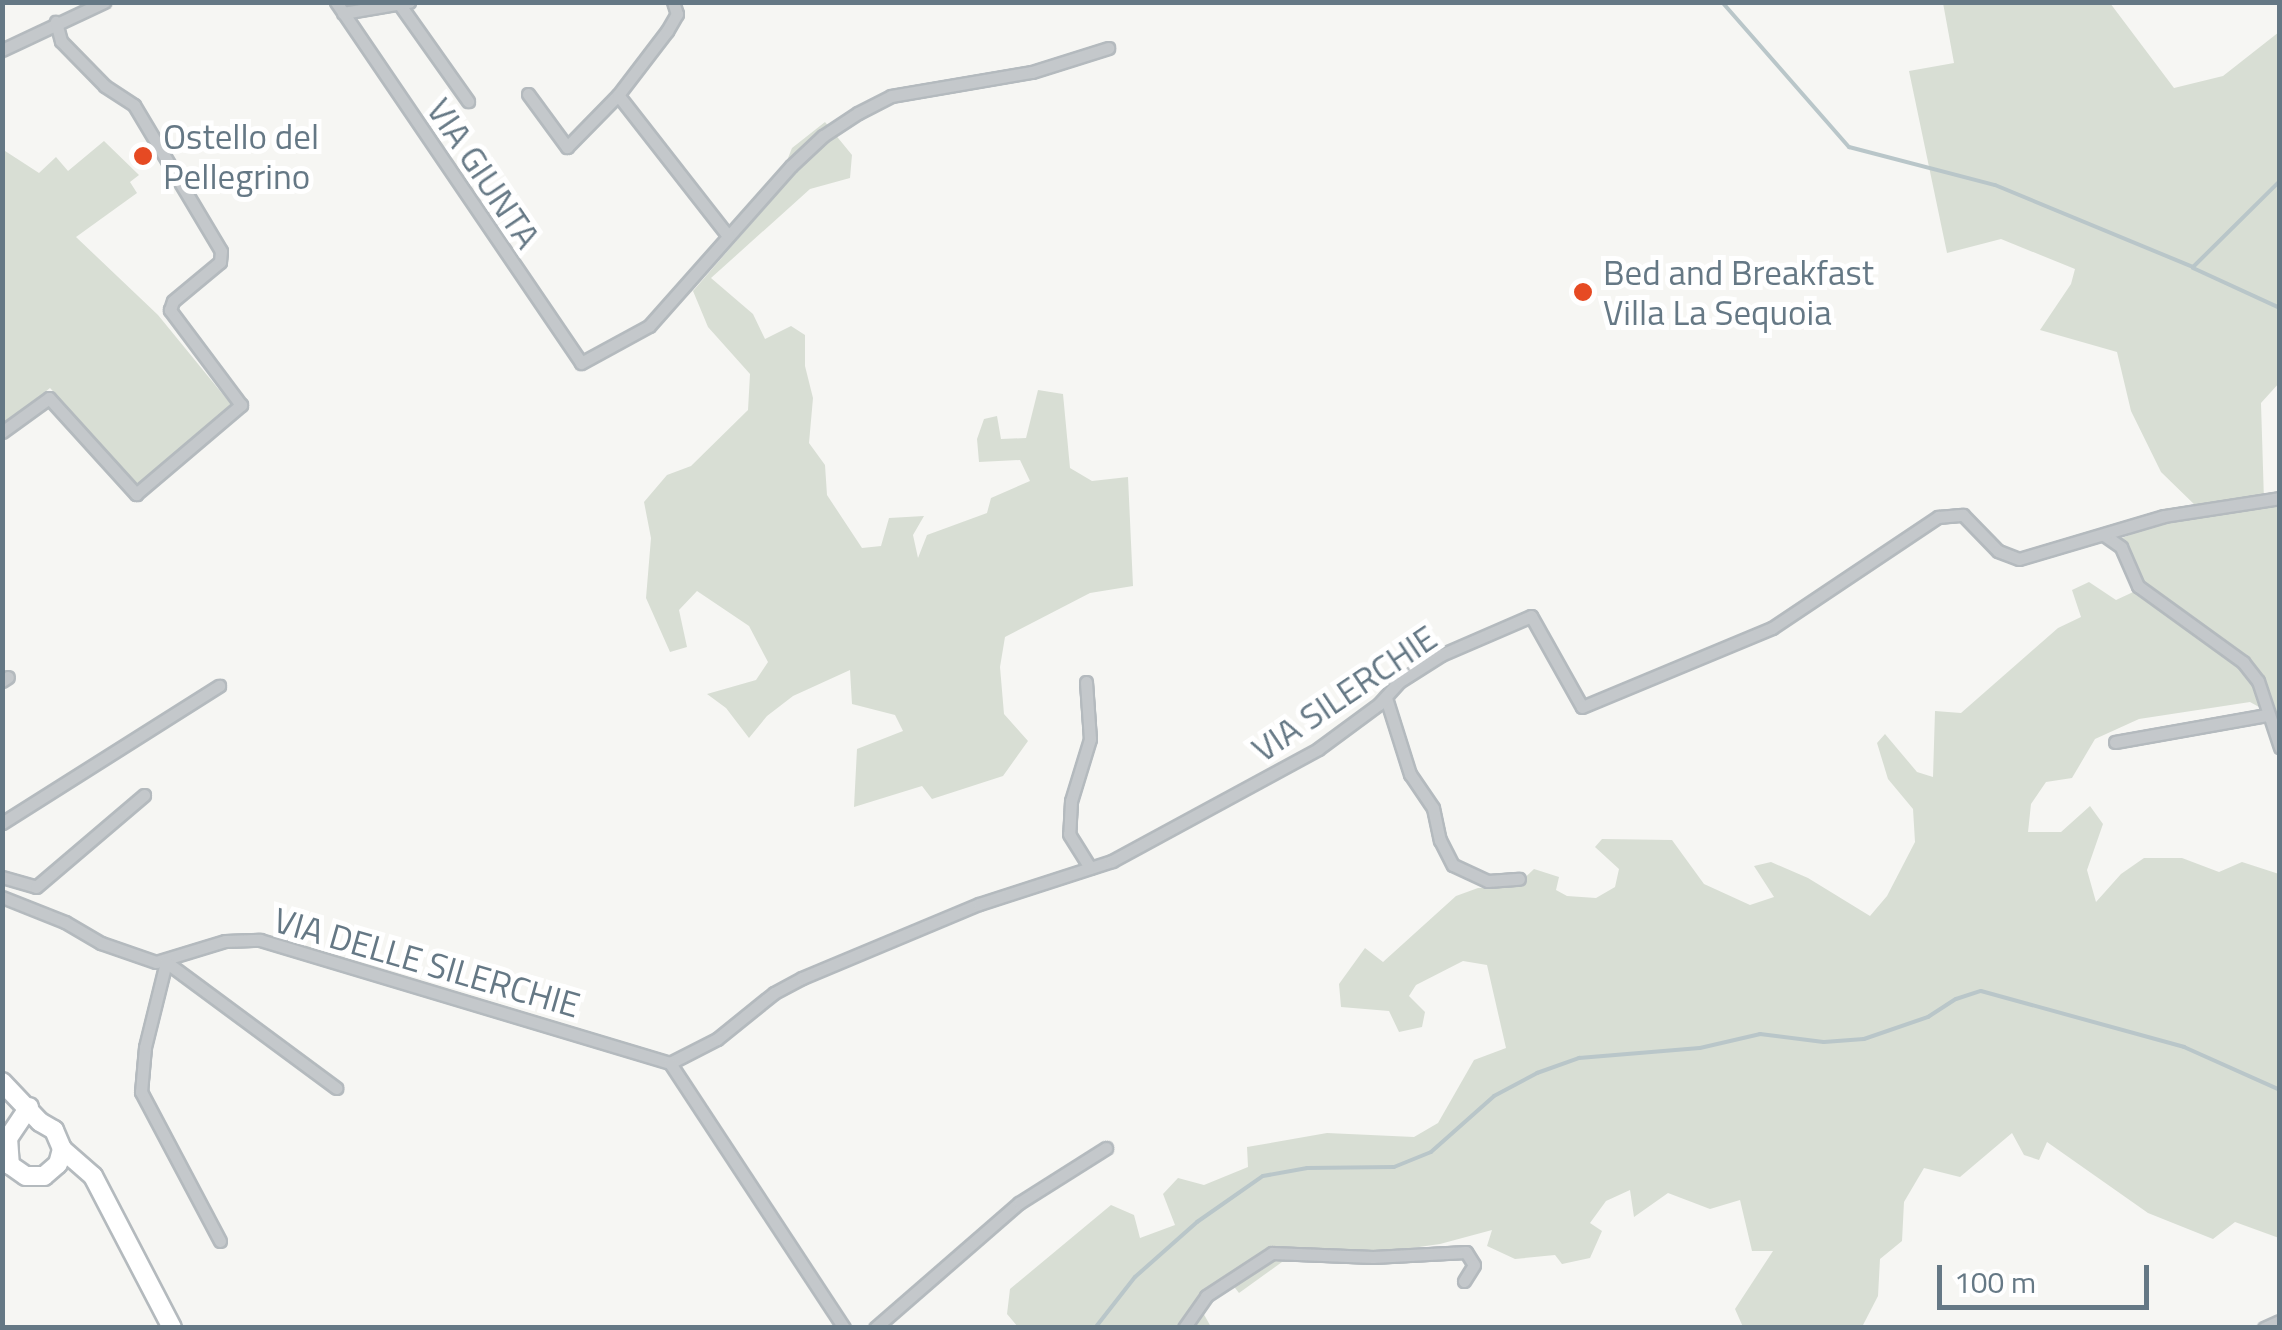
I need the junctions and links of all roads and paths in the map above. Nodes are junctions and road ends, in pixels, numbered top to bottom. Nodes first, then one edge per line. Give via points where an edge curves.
1 (104, 2) edge
2 (673, 2) edge
3 (405, 4) edge
4 (76, 7) edge
5 (340, 8) edge
6 (56, 22) junction
7 (1108, 48) dead end
8 (2, 50) edge
9 (528, 94) dead end
10 (618, 95) junction
11 (468, 101) dead end
12 (728, 236) junction
13 (2, 432) edge
14 (2280, 498) edge
15 (2104, 535) junction
16 (1086, 682) dead end
17 (219, 686) dead end
18 (1386, 698) junction
19 (2267, 715) junction
20 (2115, 742) dead end
21 (2280, 747) edge
22 (144, 795) dead end
23 (2, 823) edge
24 (1090, 868) junction
25 (2, 877) edge
26 (1520, 878) dead end
27 (2, 898) edge
28 (166, 962) junction
29 (670, 1063) junction
30 (2, 1082) edge
31 (336, 1088) dead end
32 (30, 1118) junction
33 (1106, 1148) dead end
34 (60, 1156) junction
35 (220, 1240) dead end
36 (1464, 1281) dead end
37 (2280, 1321) edge
38 (172, 1328) edge
39 (844, 1328) edge
40 (875, 1328) edge
41 (1184, 1328) edge
42 (2264, 1328) edge

1 - 4 street
2 - 10 street via 676,14 667,31
3 - 5 street
3 - 11 street
4 - 6 street
5 - 12 street, VIA GIUNTA via 581,363 650,326
6 - 8 street
6 - 13 street via 61,41 134,105 221,251 220,262 170,310 240,405 136,494 48,398
7 - 12 street via 1032,72 891,96 823,136
9 - 10 street via 567,147
10 - 12 street
14 - 15 street, VIA SILERCHIE via 2205,506
15 - 18 street, VIA SILERCHIE via 2008,558 1963,515 1938,518 1772,628 1582,706 1531,616 1441,656 1400,681
15 - 19 street via 2121,547 2138,586 2243,662 2258,681
16 - 24 street via 1090,738 1071,801 1069,834
17 - 23 street
18 - 24 street, VIA SILERCHIE via 1291,765
18 - 26 street via 1410,774 1433,808 1453,864 1488,881
19 - 20 street
19 - 21 street
22 - 25 street via 36,887
24 - 29 street, VIA SILERCHIE via 979,904 802,978 717,1040
27 - 28 street
28 - 29 street, VIA DELLE SILERCHIE via 224,941 260,940
28 - 31 street
28 - 35 street via 141,1092
29 - 39 street
30 - 32 street
32 - 34 street via 54,1130
32 - 34 street via 5,1147 10,1166 35,1178
33 - 40 street via 1019,1203
34 - 38 street via 80,1160 93,1176
36 - 41 street via 1474,1264 1466,1252 1272,1252 1206,1296
37 - 42 street

